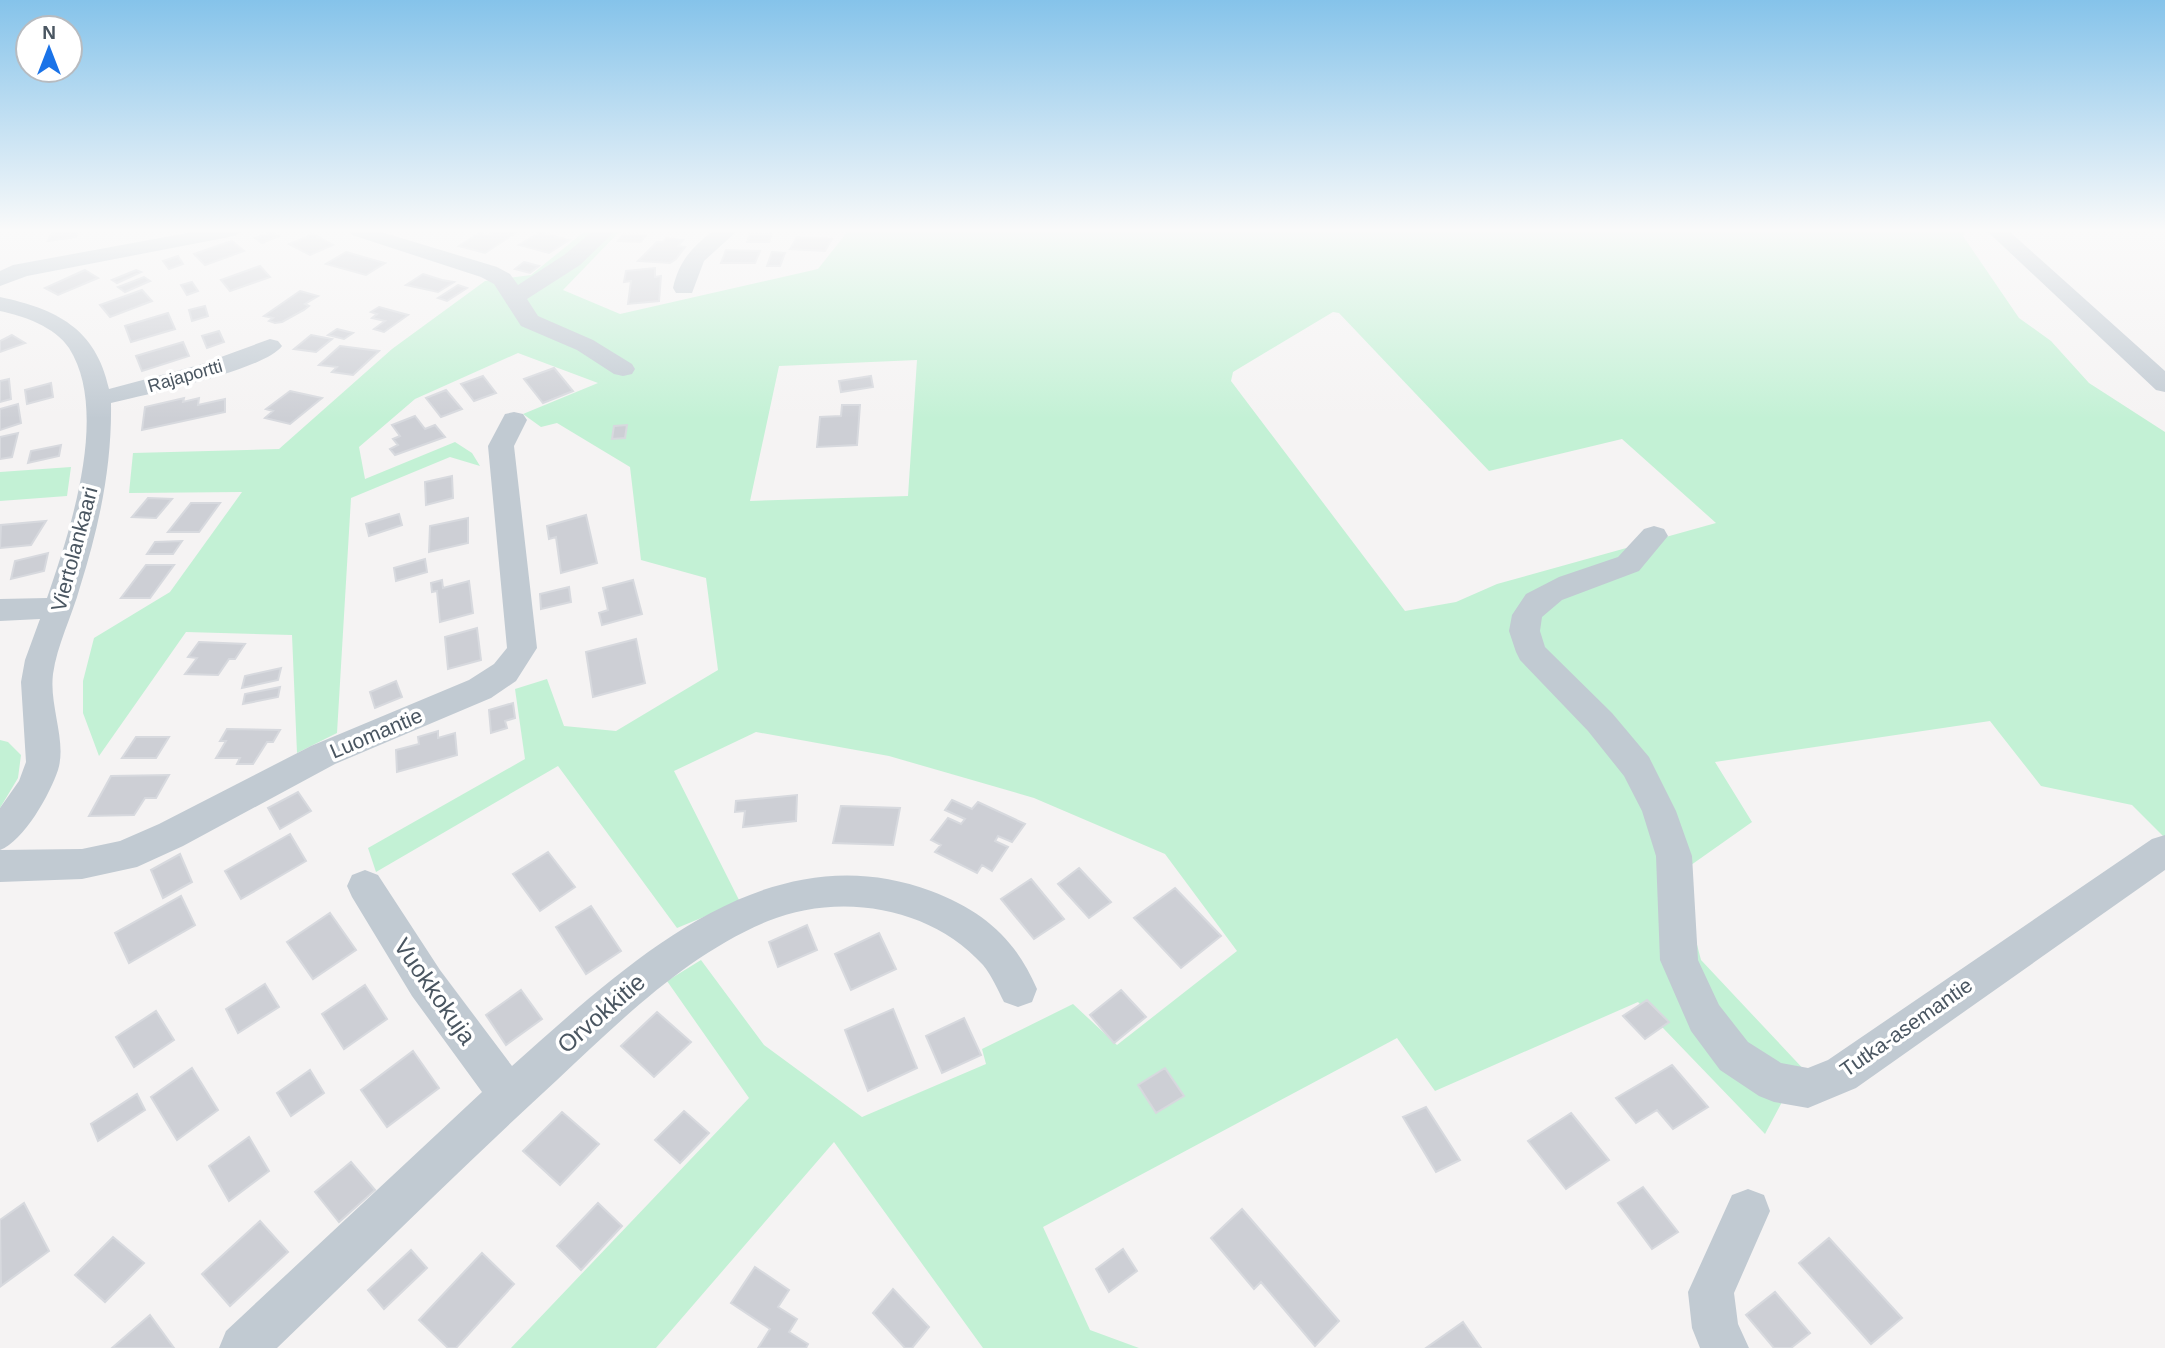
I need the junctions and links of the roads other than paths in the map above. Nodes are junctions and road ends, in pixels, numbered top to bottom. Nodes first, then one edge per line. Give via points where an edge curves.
1 (7, 294) edge
2 (518, 294) edge
3 (2068, 294) edge
4 (515, 296) joint
5 (270, 346) dead end
6 (2165, 352) edge
7 (2133, 353) junction
8 (623, 369) dead end
9 (2165, 385) edge
10 (98, 399) junction
11 (514, 420) dead end
12 (1654, 536) dead end
13 (59, 608) junction
14 (0, 610) edge
15 (0, 835) edge
16 (2165, 850) edge
17 (0, 866) edge
18 (365, 886) dead end
19 (1018, 989) dead end
20 (509, 1095) junction
21 (1748, 1211) dead end
22 (243, 1348) edge
23 (1725, 1348) edge

1 - 10 street, Viertolankaari via 18,307 52,322 79,343 94,371
2 - 4 street
3 - 7 street
4 - 8 street via 529,321 585,345
5 - 10 street, Rajaportti via 209,371
6 - 7 street
7 - 9 street
10 - 13 street, Viertolankaari via 99,448 94,475
11 - 17 street, Luomantie via 501,446 522,648 502,677 323,755 124,856 82,864
12 - 16 street, Tutka-asemantie via 1627,565 1548,592 1531,607 1524,622 1525,640 1637,767 1674,856 1678,961 1705,1018 1734,1056 1774,1083 1808,1088 1842,1074
13 - 14 street
13 - 15 street, Viertolankaari via 38,668 43,761 27,798
18 - 20 street, Vuokkokuja via 426,983
19 - 20 street, Orvokkitie via 996,954 966,927 931,907 868,891 811,891 768,904 707,933 650,970
20 - 22 street, Orvokkitie
21 - 23 street via 1711,1292 1715,1328

